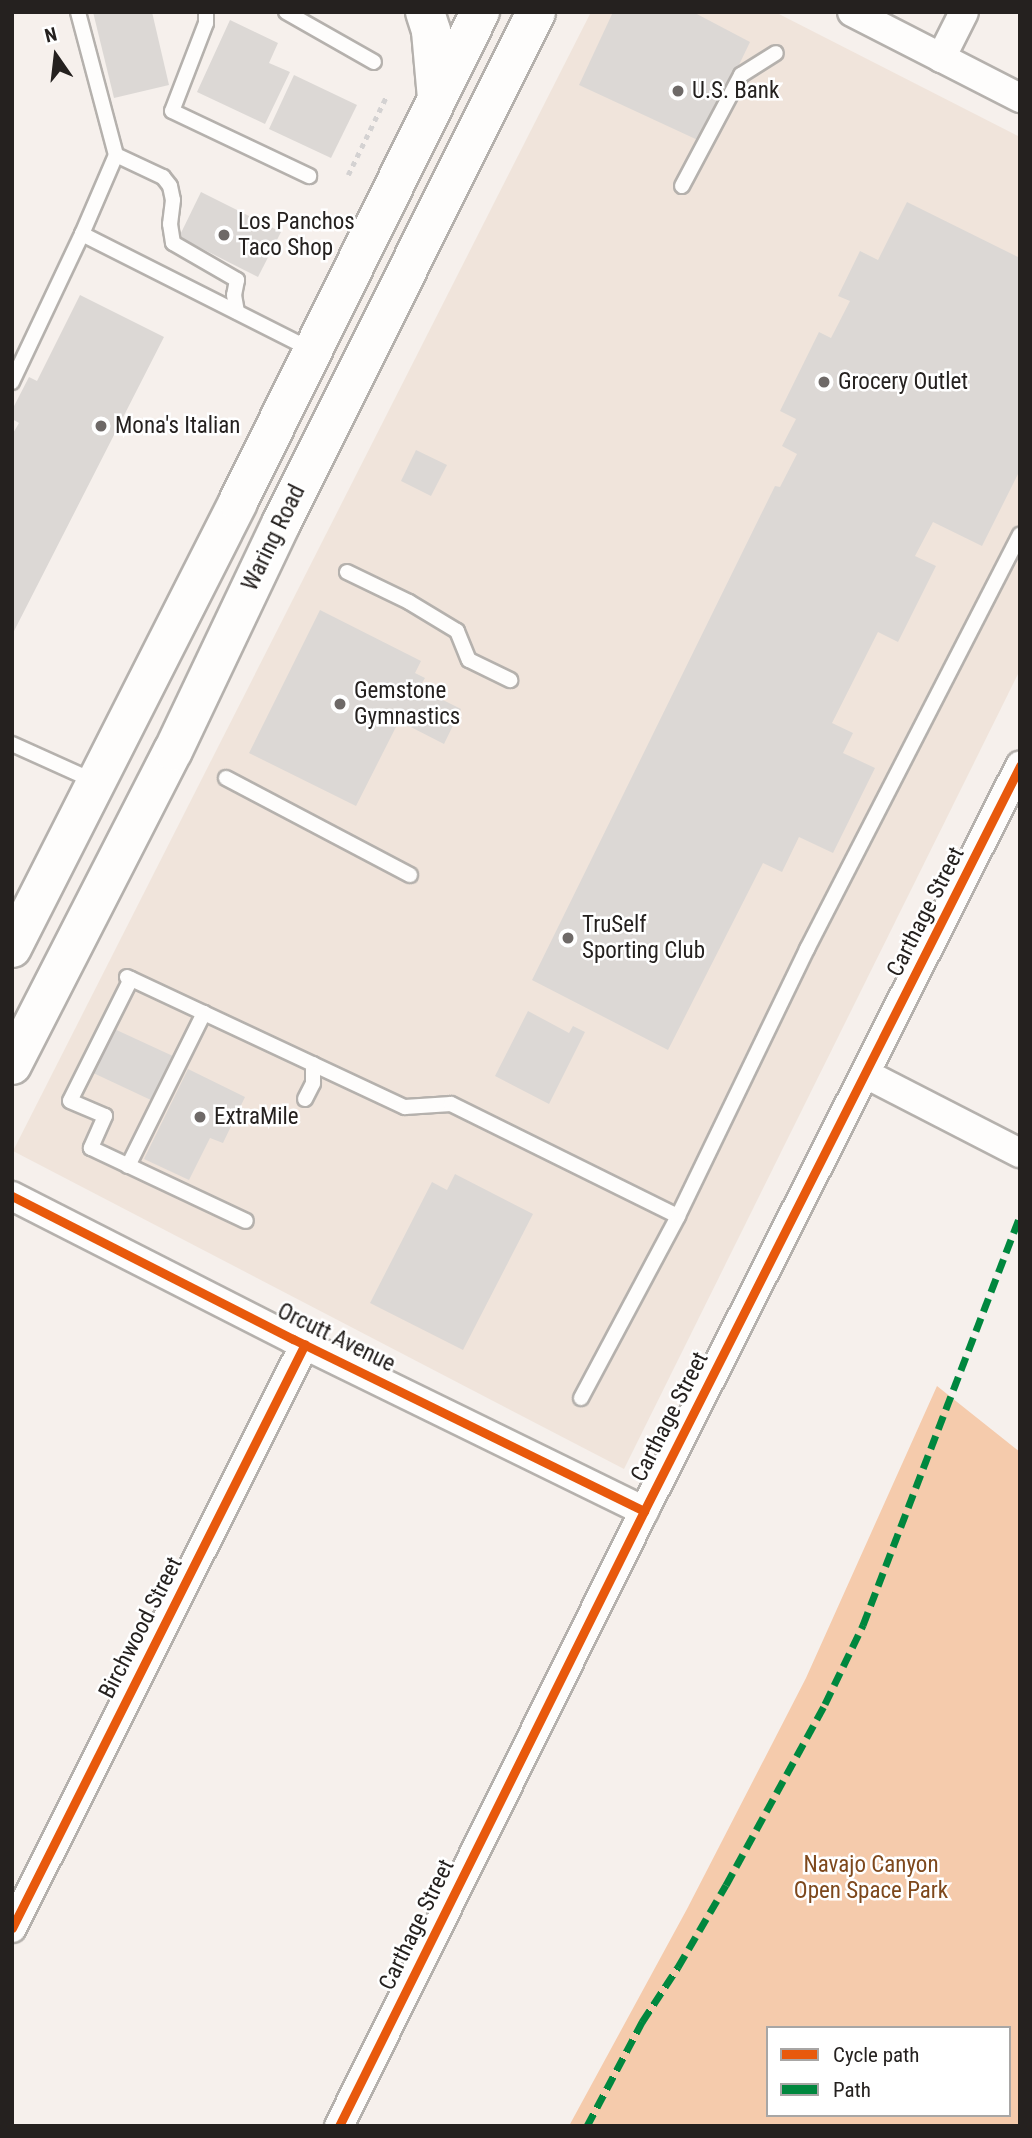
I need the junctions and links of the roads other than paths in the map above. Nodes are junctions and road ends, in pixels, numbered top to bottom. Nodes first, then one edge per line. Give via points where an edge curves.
1 (78, 12) edge
2 (206, 12) edge
3 (286, 12) edge
4 (425, 12) edge
5 (480, 12) edge
6 (536, 12) edge
7 (852, 12) edge
8 (964, 12) edge
9 (776, 53) dead end
10 (941, 58) junction
11 (374, 62) dead end
12 (437, 98) junction
13 (1020, 99) edge
14 (116, 155) junction
15 (309, 176) dead end
16 (682, 186) dead end
17 (82, 234) junction
18 (237, 312) junction
19 (314, 350) junction
20 (12, 382) edge
21 (1020, 534) edge
22 (347, 572) dead end
23 (510, 680) dead end
24 (12, 744) edge
25 (1020, 766) edge
26 (226, 778) dead end
27 (96, 782) junction
28 (410, 875) dead end
29 (12, 948) edge
30 (204, 1013) junction
31 (313, 1064) junction
32 (12, 1065) edge
33 (866, 1074) junction
34 (305, 1099) dead end
35 (1020, 1153) edge
36 (128, 1166) junction
37 (12, 1196) edge
38 (678, 1216) junction
39 (246, 1222) dead end
40 (305, 1345) junction
41 (581, 1398) dead end
42 (644, 1511) junction
43 (12, 1928) edge
44 (339, 2126) edge

1 - 14 lane
2 - 15 lane via 206,23 172,111
3 - 11 lane
4 - 12 main road
5 - 12 main road, Waring Road
6 - 32 main road, Waring Road via 173,751
7 - 10 street
8 - 10 street
9 - 16 lane via 741,75
10 - 13 street
12 - 19 main road, Waring Road
14 - 17 lane
14 - 18 lane via 163,177 170,186 173,243 237,281
17 - 18 lane
17 - 20 lane
18 - 19 lane
19 - 27 main road, Waring Road
21 - 38 lane via 807,950
22 - 23 lane via 457,631 469,660
24 - 27 lane
25 - 33 street, Carthage Street
26 - 28 lane
27 - 29 main road, Waring Road
30 - 31 lane
30 - 36 lane
30 - 36 lane via 129,978 70,1101 105,1116 91,1148
31 - 34 lane via 313,1083
31 - 38 lane via 405,1107 451,1104
33 - 35 street
33 - 42 street, Carthage Street
36 - 39 lane
37 - 40 street, Orcutt Avenue
38 - 41 lane
40 - 42 street, Orcutt Avenue
40 - 43 street, Birchwood Street
42 - 44 street, Carthage Street

